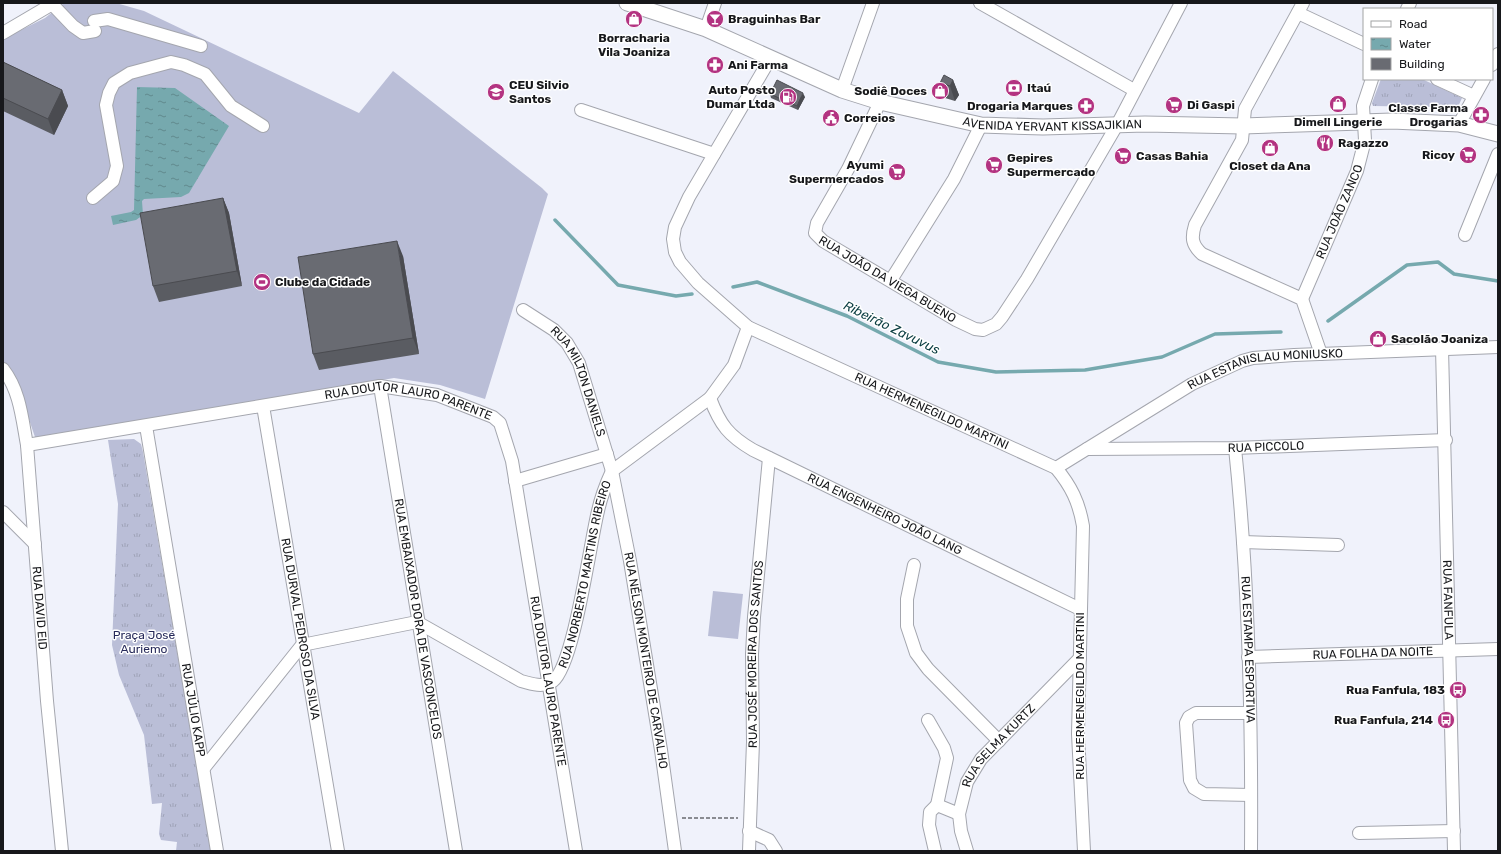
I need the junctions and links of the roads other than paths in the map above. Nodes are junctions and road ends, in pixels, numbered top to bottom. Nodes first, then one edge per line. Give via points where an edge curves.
1 (627, 3) edge
2 (715, 3) edge
3 (873, 3) edge
4 (980, 3) edge
5 (1181, 3) edge
6 (52, 4) edge
7 (1301, 8) edge
8 (706, 29) junction
9 (3, 33) edge
10 (1363, 43) edge
11 (201, 46) dead end
12 (1498, 54) edge
13 (770, 58) junction
14 (1493, 63) edge
15 (1372, 80) edge
16 (1439, 80) edge
17 (1483, 80) edge
18 (842, 90) junction
19 (1134, 90) junction
20 (1474, 96) junction
21 (880, 102) junction
22 (581, 110) dead end
23 (1364, 122) junction
24 (1459, 124) junction
25 (981, 125) junction
26 (1117, 125) junction
27 (263, 126) dead end
28 (1243, 126) junction
29 (1498, 134) edge
30 (714, 154) junction
31 (1498, 154) edge
32 (93, 198) dead end
33 (1465, 235) dead end
34 (891, 280) junction
35 (1302, 299) junction
36 (523, 310) dead end
37 (748, 326) junction
38 (1498, 347) edge
39 (1442, 348) junction
40 (1321, 354) junction
41 (3, 369) edge
42 (380, 386) junction
43 (710, 398) junction
44 (263, 406) junction
45 (146, 426) junction
46 (1446, 440) junction
47 (27, 445) junction
48 (1235, 448) junction
49 (1087, 449) junction
50 (607, 454) junction
51 (769, 458) junction
52 (1056, 468) junction
53 (612, 471) junction
54 (515, 481) junction
55 (3, 512) edge
56 (1243, 542) junction
57 (35, 544) junction
58 (1338, 545) dead end
59 (914, 565) dead end
60 (1080, 608) junction
61 (417, 622) junction
62 (302, 645) junction
63 (1498, 649) edge
64 (1450, 650) junction
65 (1248, 657) junction
66 (1080, 658) junction
67 (548, 684) junction
68 (1250, 713) junction
69 (928, 720) dead end
70 (999, 740) junction
71 (204, 768) junction
72 (1251, 795) junction
73 (937, 805) junction
74 (959, 814) junction
75 (749, 831) junction
76 (1454, 831) junction
77 (1359, 833) dead end
78 (62, 851) edge
79 (217, 851) edge
80 (338, 851) edge
81 (456, 851) edge
82 (576, 851) edge
83 (675, 851) edge
84 (749, 851) edge
85 (776, 851) edge
86 (935, 851) edge
87 (967, 851) edge
88 (1084, 851) edge
89 (1251, 851) edge
90 (1454, 851) edge

1 - 8 main road, AVENIDA YERVANT KISSAJIKIAN
2 - 8 street
3 - 18 street
4 - 19 street
5 - 19 street
6 - 9 street
6 - 11 street via 83,33 108,19
7 - 10 street
7 - 28 street via 1245,109
8 - 13 main road, AVENIDA YERVANT KISSAJIKIAN
12 - 14 street
13 - 18 main road, AVENIDA YERVANT KISSAJIKIAN
13 - 30 street, RUA HERMENEGILDO MARTINI
15 - 23 street, RUA JOÃO ZANCO via 1363,106
16 - 20 street
17 - 20 street
18 - 21 main road, AVENIDA YERVANT KISSAJIKIAN
19 - 26 street
20 - 24 street
21 - 25 main road, AVENIDA YERVANT KISSAJIKIAN
21 - 34 street, RUA JOÃO DA VIEGA BUENO via 848,169 814,230 816,236
22 - 30 street
23 - 24 main road, AVENIDA YERVANT KISSAJIKIAN
23 - 28 main road, AVENIDA YERVANT KISSAJIKIAN
23 - 35 street, RUA JOÃO ZANCO via 1365,140 1357,172
24 - 29 main road, AVENIDA YERVANT KISSAJIKIAN
25 - 26 main road, AVENIDA YERVANT KISSAJIKIAN
25 - 34 street via 954,179
26 - 28 main road, AVENIDA YERVANT KISSAJIKIAN
26 - 34 street, RUA JOÃO DA VIEGA BUENO via 1027,279 1002,317 989,329 974,329
27 - 32 street via 230,106 205,74 184,65 171,62 130,73 114,83 108,93 106,105 117,166 113,181
28 - 35 street via 1242,140 1195,225 1192,241 1202,254
30 - 37 street, RUA HERMENEGILDO MARTINI via 689,197 672,240 677,257 698,283
31 - 33 street
35 - 40 street
36 - 50 street, RUA MILTON DANIELS via 554,330 568,343 578,363
37 - 43 street, RUA NORBERTO MARTINS RIBEIRO via 734,365
37 - 52 street, RUA HERMENEGILDO MARTINI
38 - 39 street, RUA ESTANISLAU MONIUSKO
39 - 40 street, RUA ESTANISLAU MONIUSKO
39 - 46 street, RUA FANFULA
40 - 49 street, RUA ESTANISLAU MONIUSKO via 1253,358 1226,368 1192,384
41 - 47 street, RUA DAVID EID via 14,387 20,404
42 - 44 street, RUA DOUTOR LAURO PARENTE
42 - 54 street, RUA DOUTOR LAURO PARENTE via 437,395 493,417 500,423 506,439
42 - 61 street, RUA EMBAIXADOR DORA DE VASCONCELOS
43 - 51 street, RUA ENGENHEIRO JOÃO LANG via 724,428 735,440
43 - 53 street, RUA NORBERTO MARTINS RIBEIRO
44 - 45 street, RUA DOUTOR LAURO PARENTE
44 - 62 street, RUA DURVAL PEDROSO DA SILVA
45 - 47 street, RUA DOUTOR LAURO PARENTE
45 - 71 street, RUA JÚLIO KAPP
46 - 48 street, RUA PICCOLO
46 - 64 street, RUA FANFULA
47 - 57 street, RUA DAVID EID
48 - 49 street, RUA PICCOLO
48 - 56 street, RUA ESTAMPA ESPORTIVA
49 - 52 street, RUA ESTANISLAU MONIUSKO
50 - 53 street, RUA MILTON DANIELS
50 - 54 street
51 - 60 street, RUA ENGENHEIRO JOÃO LANG
51 - 75 street, RUA JOSÉ MOREIRA DOS SANTOS via 752,654 754,742
52 - 60 street, RUA HERMENEGILDO MARTINI via 1074,493 1080,508 1083,526
53 - 67 street, RUA NORBERTO MARTINS RIBEIRO via 598,510 564,667
53 - 83 street, RUA NÉLSON MONTEIRO DE CARVALHO via 630,561
54 - 67 street, RUA DOUTOR LAURO PARENTE
55 - 57 street
56 - 58 street
56 - 65 street, RUA ESTAMPA ESPORTIVA
57 - 78 street, RUA DAVID EID
59 - 70 street via 907,599 907,626 916,653 928,669
60 - 66 street, RUA HERMENEGILDO MARTINI
61 - 62 street
61 - 67 street via 506,674 530,684
61 - 81 street, RUA EMBAIXADOR DORA DE VASCONCELOS
62 - 71 street
62 - 80 street, RUA DURVAL PEDROSO DA SILVA
63 - 64 street, RUA FOLHA DA NOITE
64 - 65 street, RUA FOLHA DA NOITE
64 - 76 street, RUA FANFULA
65 - 68 street, RUA ESTAMPA ESPORTIVA
66 - 70 street, RUA SELMA KURTZ
66 - 88 street, RUA HERMENEGILDO MARTINI via 1078,734
67 - 82 street, RUA DOUTOR LAURO PARENTE
68 - 72 street, RUA ESTAMPA ESPORTIVA
68 - 72 street via 1196,713 1189,717 1186,723 1190,780 1194,788 1204,794
69 - 73 street via 947,758
70 - 74 street, RUA SELMA KURTZ via 981,759 967,782
71 - 79 street, RUA JÚLIO KAPP
72 - 89 street, RUA ESTAMPA ESPORTIVA
73 - 74 street
73 - 86 street via 930,812 929,825
74 - 87 street, RUA SELMA KURTZ
75 - 84 street, RUA JOSÉ MOREIRA DOS SANTOS
75 - 85 street via 769,840
76 - 77 street
76 - 90 street, RUA FANFULA

